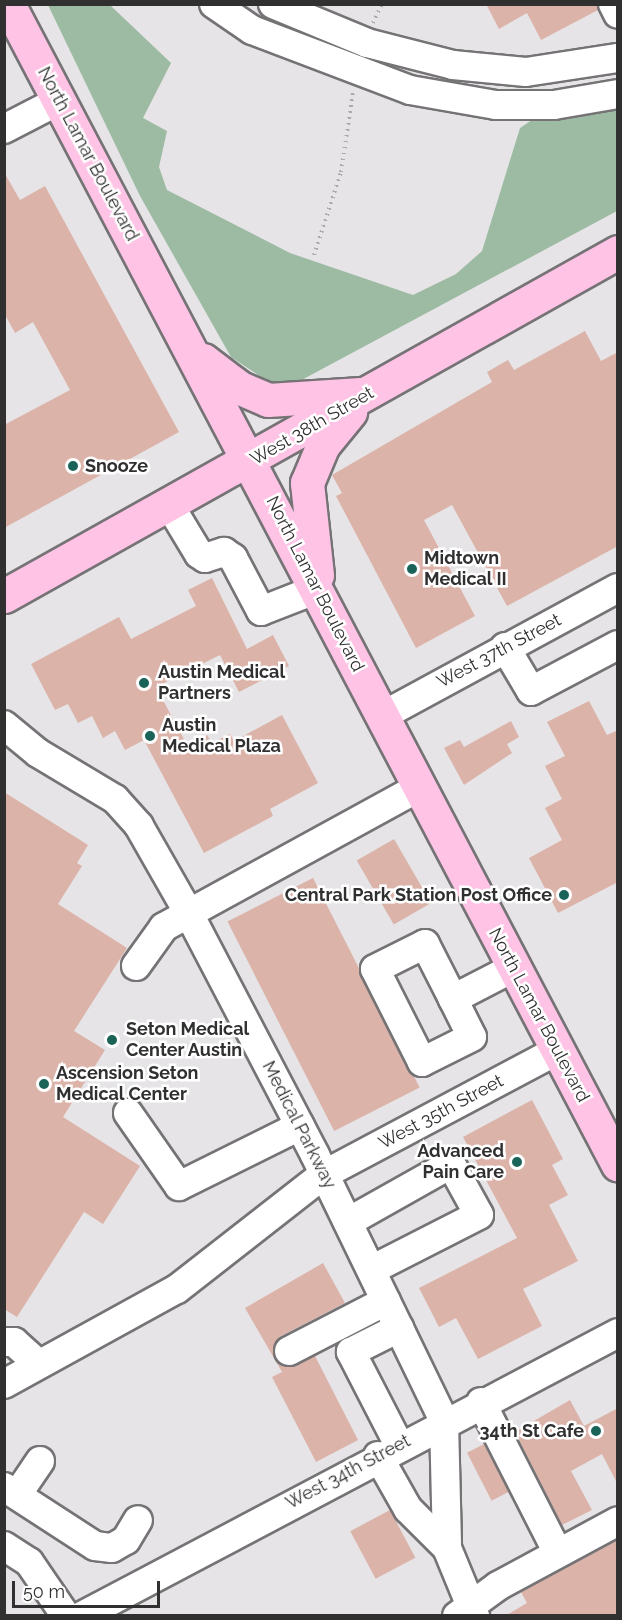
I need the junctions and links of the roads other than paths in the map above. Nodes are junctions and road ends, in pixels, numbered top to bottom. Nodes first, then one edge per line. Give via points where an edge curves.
1 (8, 4) edge
2 (213, 4) edge
3 (613, 4) edge
4 (277, 7) edge
5 (618, 14) edge
6 (261, 34) junction
7 (618, 58) edge
8 (489, 70) junction
9 (618, 94) edge
10 (60, 100) junction
11 (486, 104) junction
12 (5, 128) edge
13 (618, 252) edge
14 (194, 353) junction
15 (370, 393) junction
16 (252, 462) junction
17 (170, 507) junction
18 (618, 588) edge
19 (317, 589) junction
20 (4, 596) edge
21 (618, 645) edge
22 (506, 647) junction
23 (382, 716) junction
24 (4, 725) edge
25 (420, 788) junction
26 (188, 912) junction
27 (136, 966) dead end
28 (514, 967) junction
29 (453, 999) dead end
30 (558, 1050) junction
31 (128, 1113) dead end
32 (300, 1126) junction
33 (618, 1165) edge
34 (323, 1175) junction
35 (348, 1222) junction
36 (371, 1270) junction
37 (386, 1301) junction
38 (399, 1328) junction
39 (618, 1334) edge
40 (4, 1342) edge
41 (289, 1350) dead end
42 (37, 1363) junction
43 (4, 1384) edge
44 (481, 1402) junction
45 (444, 1421) junction
46 (388, 1450) junction
47 (40, 1461) dead end
48 (11, 1491) edge
49 (138, 1520) dead end
50 (618, 1521) edge
51 (4, 1546) edge
52 (447, 1548) junction
53 (558, 1553) junction
54 (468, 1613) edge
55 (66, 1616) edge
56 (82, 1616) edge

1 - 10 main road, North Lamar Boulevard
2 - 6 street
3 - 5 street
4 - 6 street
4 - 8 street via 367,43
6 - 11 street via 359,74
7 - 8 street via 566,69
8 - 11 street
9 - 11 street via 554,105
10 - 12 street
10 - 14 main road, North Lamar Boulevard
13 - 15 main road, West 38th Street
14 - 15 main road via 240,388 268,400
14 - 16 main road, North Lamar Boulevard
15 - 16 main road, West 38th Street
15 - 19 main road via 323,446 309,477
16 - 17 main road, West 38th Street
16 - 19 main road, North Lamar Boulevard
17 - 19 street via 199,554 205,558 224,552 233,558 261,610
17 - 20 main road, West 38th Street
18 - 22 street, West 37th Street
19 - 23 main road, North Lamar Boulevard
21 - 22 street via 531,691
22 - 23 street, West 37th Street
23 - 25 main road, North Lamar Boulevard
24 - 26 street, Medical Parkway via 38,753 115,799 140,826
25 - 26 street
25 - 28 main road, North Lamar Boulevard
26 - 27 street via 158,931
26 - 32 street, Medical Parkway
28 - 29 street
28 - 30 main road, North Lamar Boulevard
30 - 33 main road, North Lamar Boulevard
30 - 34 street, West 35th Street
31 - 32 street via 179,1186
32 - 34 street, Medical Parkway
34 - 35 street, Medical Parkway
34 - 42 street, West 35th Street via 177,1288
35 - 36 street, Medical Parkway
35 - 36 street via 452,1164 479,1215
36 - 37 street, Medical Parkway
37 - 38 street, Medical Parkway
37 - 41 street
38 - 45 street, Medical Parkway
38 - 46 street via 351,1352
39 - 44 street, West 34th Street
40 - 42 street via 14,1342
42 - 43 street, West 35th Street
44 - 45 street, West 34th Street
44 - 53 street
45 - 46 street, West 34th Street
45 - 52 street
46 - 52 street via 408,1509
46 - 56 street, West 34th Street
47 - 48 street
48 - 49 street via 95,1546 112,1548 126,1540
50 - 53 street
51 - 55 street via 29,1562
52 - 54 street
53 - 54 street

